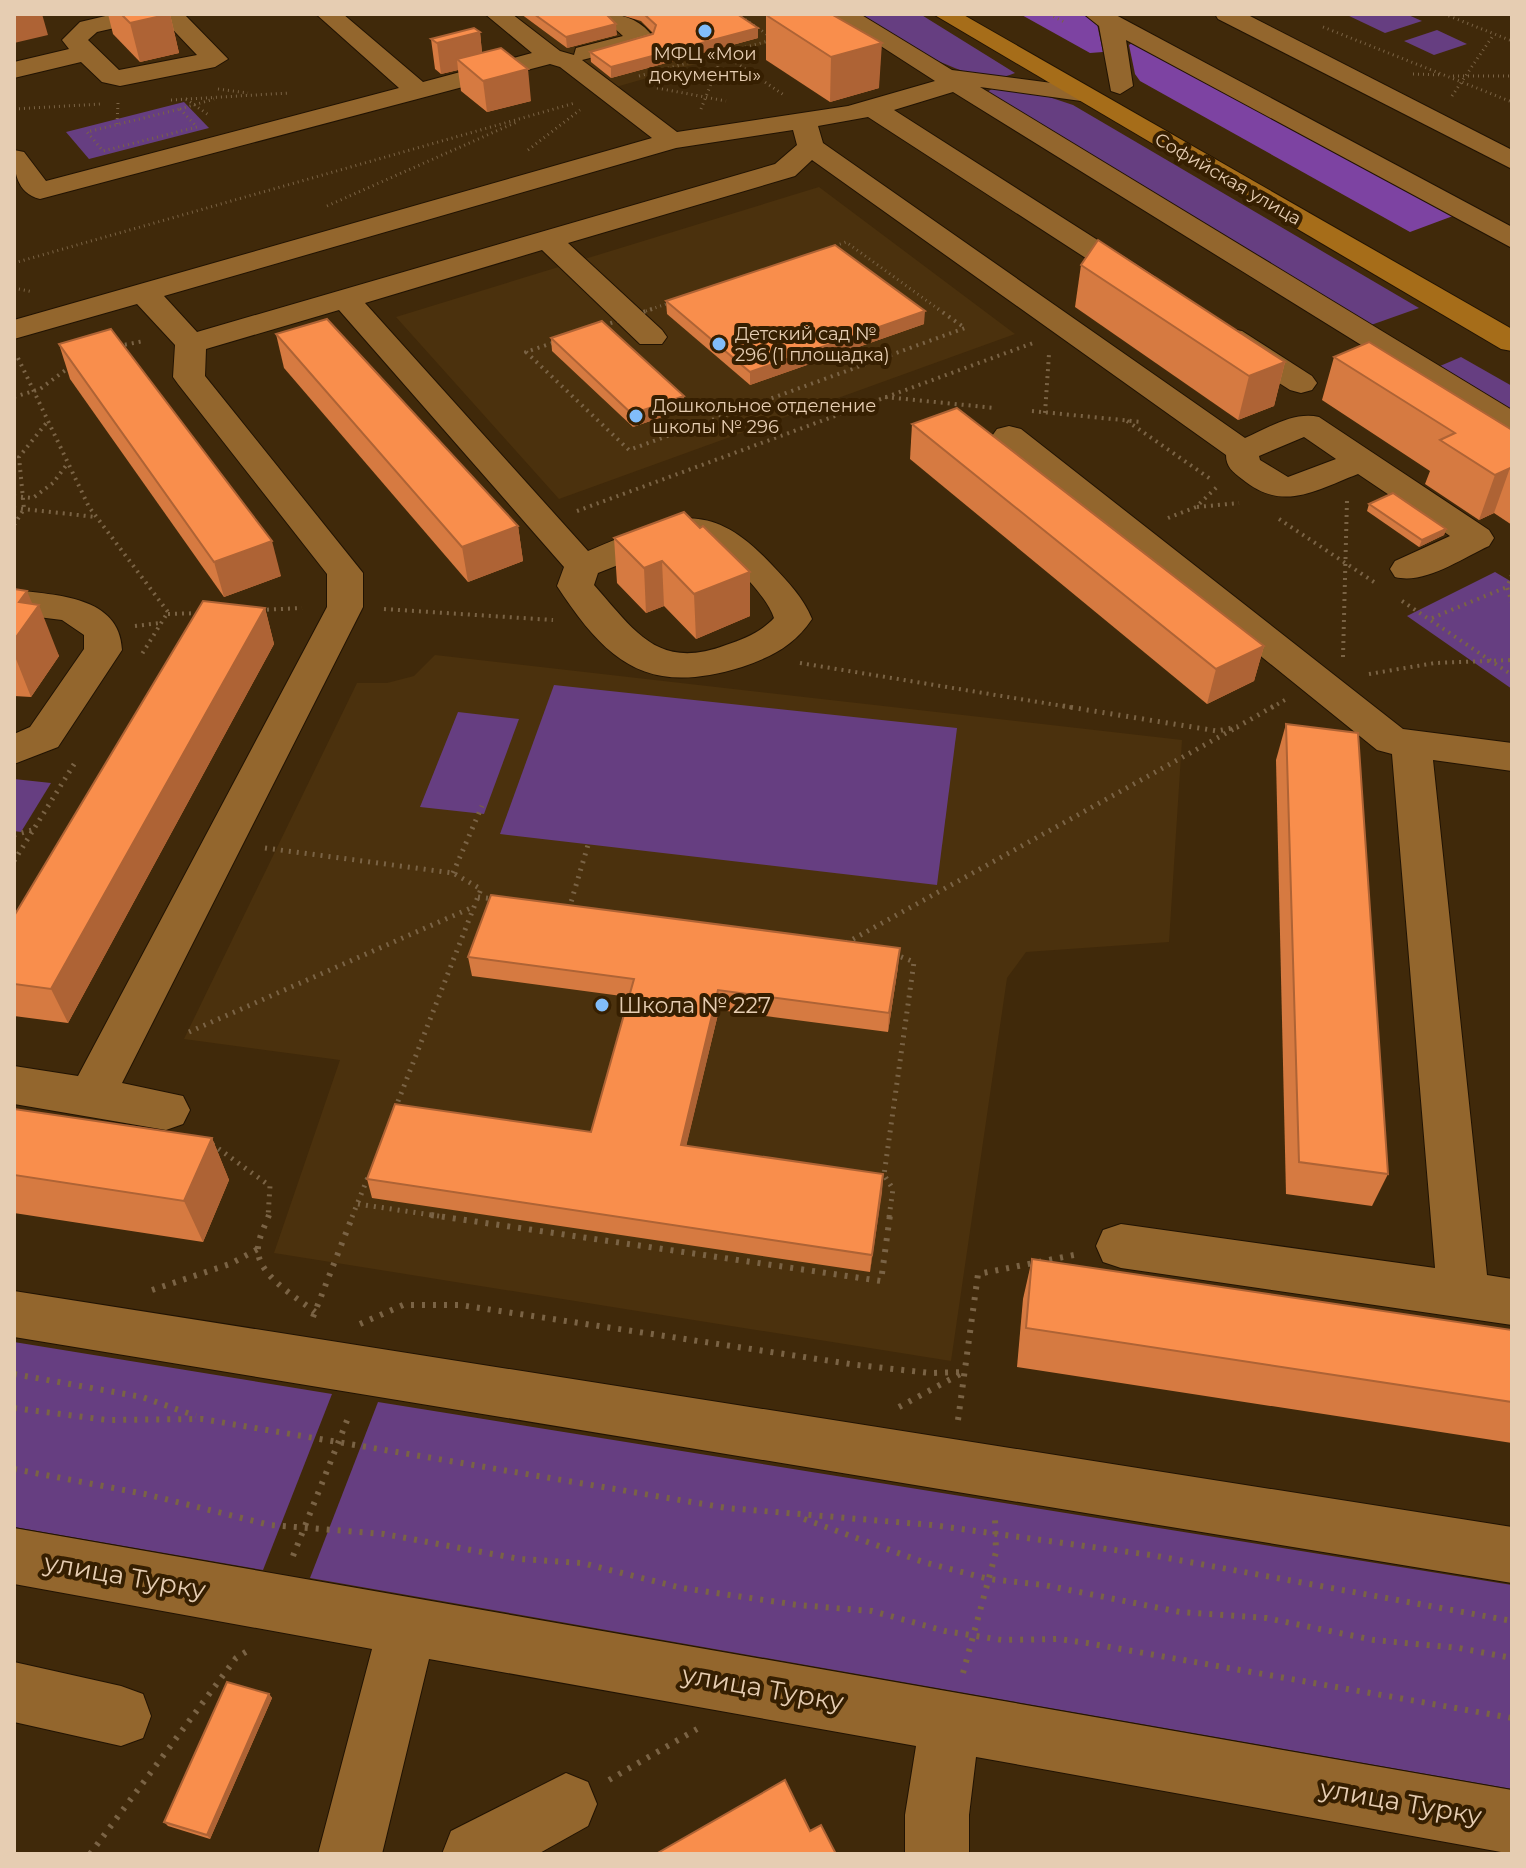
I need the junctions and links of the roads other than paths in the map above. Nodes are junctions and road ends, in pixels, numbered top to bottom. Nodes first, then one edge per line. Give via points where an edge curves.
1 (145, 14) edge
2 (328, 14) edge
3 (497, 14) edge
4 (843, 14) edge
5 (945, 14) edge
6 (993, 14) edge
7 (1227, 14) edge
8 (176, 15) edge
9 (1104, 18) edge
10 (616, 19) edge
11 (86, 53) junction
12 (558, 58) junction
13 (14, 70) edge
14 (948, 78) junction
15 (1120, 86) junction
16 (418, 91) junction
17 (1081, 93) junction
18 (872, 108) junction
19 (802, 122) junction
20 (682, 139) junction
21 (1217, 141) dead end
22 (14, 158) edge
23 (1512, 161) edge
24 (1286, 180) dead end
25 (1252, 192) junction
26 (1512, 239) edge
27 (548, 240) junction
28 (143, 292) junction
29 (1167, 297) edge
30 (345, 299) junction
31 (1207, 323) edge
32 (14, 330) edge
33 (651, 337) dead end
34 (186, 339) junction
35 (1512, 342) edge
36 (1013, 418) road end
37 (1307, 424) junction
38 (1512, 424) edge
39 (1353, 464) junction
40 (1233, 472) junction
41 (582, 566) junction
42 (1400, 581) road end
43 (14, 602) edge
44 (1411, 744) junction
45 (14, 750) edge
46 (1512, 757) edge
47 (14, 1085) edge
48 (91, 1097) junction
49 (166, 1110) road end
50 (1121, 1246) road end
51 (1463, 1295) junction
52 (1512, 1302) edge
53 (14, 1314) edge
54 (1512, 1555) edge
55 (14, 1556) edge
56 (408, 1626) junction
57 (14, 1692) edge
58 (121, 1716) dead end
59 (950, 1721) junction
60 (584, 1794) road end
61 (1512, 1822) edge
62 (350, 1854) edge
63 (474, 1854) edge
64 (937, 1854) edge

1 - 11 street via 77,34 74,40
2 - 16 street
3 - 12 street
4 - 14 street
5 - 17 main road, Софийская улица
6 - 15 main road, Софийская улица
7 - 23 street
8 - 11 street via 215,59 120,78 111,77
9 - 15 street
9 - 26 street
10 - 12 street via 642,38
11 - 13 street
12 - 16 street
12 - 20 street
14 - 17 street
14 - 18 street
14 - 38 street
15 - 21 main road, Софийская улица
16 - 22 street via 40,191
17 - 25 main road, Софийская улица
18 - 19 street
18 - 29 street
19 - 20 street via 731,128
19 - 27 street via 785,170
19 - 40 street via 1072,329 1203,422
20 - 28 street
24 - 25 main road
25 - 35 main road, Софийская улица
27 - 30 street
27 - 33 street
28 - 32 street
28 - 34 street
30 - 34 street
30 - 41 street
31 - 37 street via 1339,368 1301,412
34 - 48 street via 189,377 345,573 346,629
36 - 44 street via 1131,533 1325,681 1391,740
37 - 39 street
37 - 40 street
39 - 40 street via 1289,489
39 - 42 street via 1476,538
41 - 41 street via 683,530 706,529 724,539 788,605 793,619 781,637 704,668 675,670 647,658 631,632 575,586
43 - 45 street via 85,614 105,638 103,650 44,737
44 - 46 street
44 - 51 street
47 - 48 street
48 - 49 street
50 - 51 street
51 - 52 street
53 - 54 street
55 - 56 street, улица Турку
56 - 59 street, улица Турку
56 - 62 street
57 - 58 street
59 - 61 street, улица Турку
59 - 64 street
60 - 63 street

